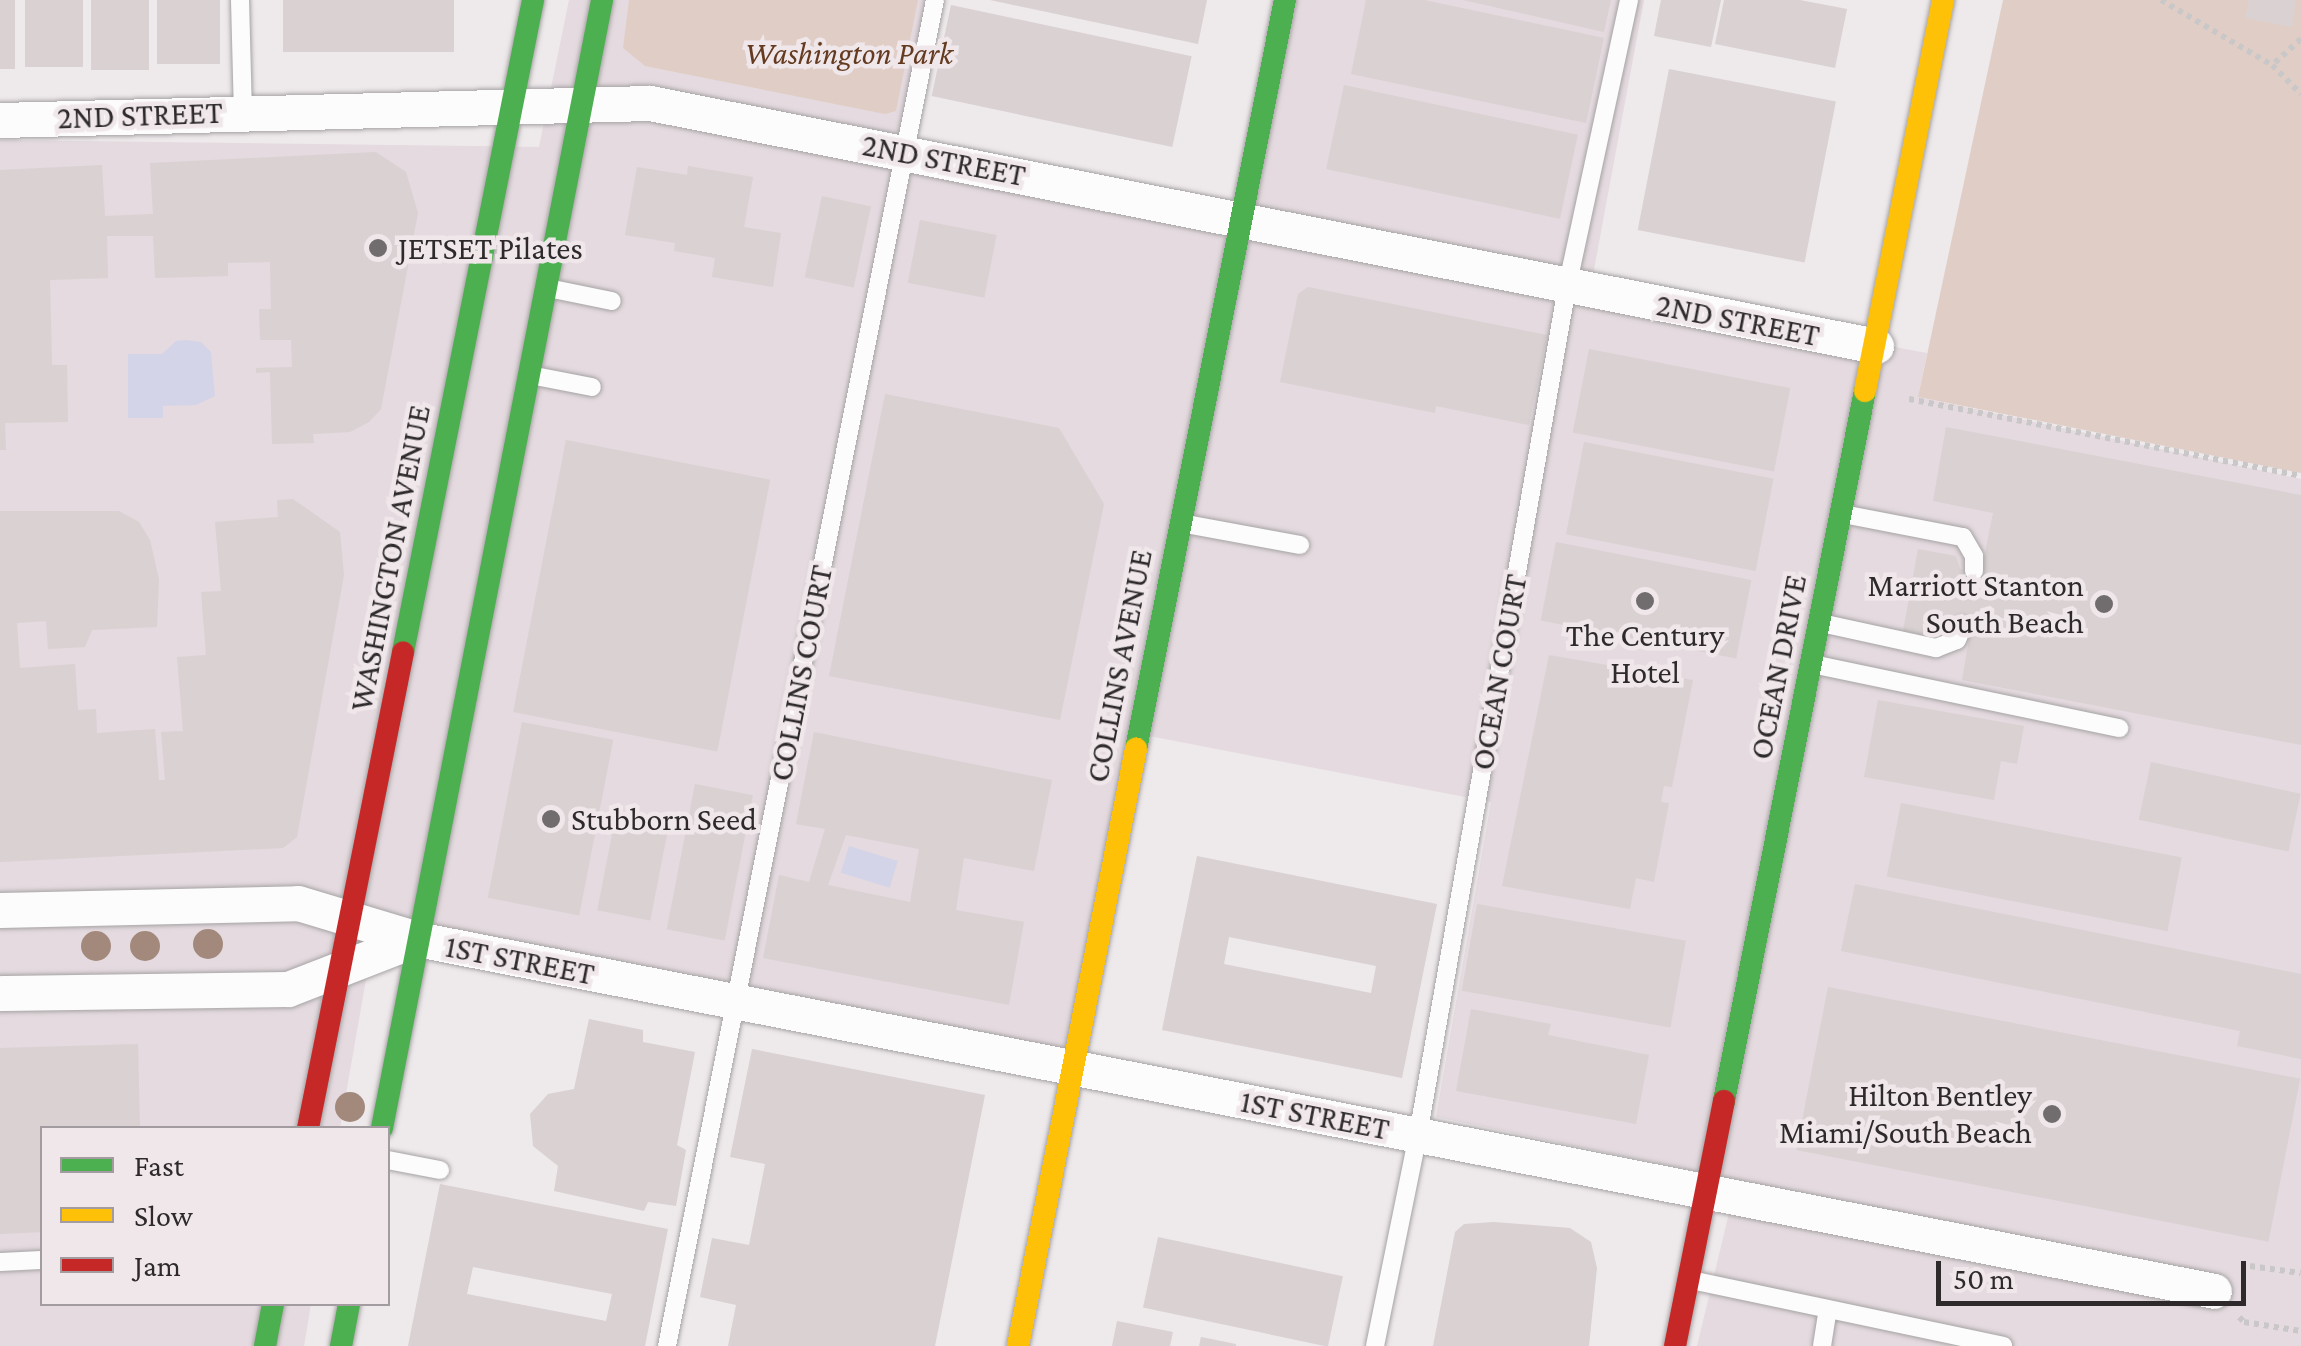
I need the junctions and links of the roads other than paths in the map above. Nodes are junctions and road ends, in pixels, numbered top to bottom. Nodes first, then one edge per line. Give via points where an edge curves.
1 (240, 0) edge
2 (533, 0) edge
3 (602, 0) edge
4 (935, 0) edge
5 (1285, 0) edge
6 (1629, 0) edge
7 (1943, 0) edge
8 (582, 104) junction
9 (512, 106) junction
10 (243, 112) junction
11 (0, 120) edge
12 (905, 152) junction
13 (1241, 219) junction
14 (1568, 287) junction
15 (546, 288) junction
16 (612, 301) dead end
17 (1876, 346) junction
18 (529, 375) junction
19 (592, 387) dead end
20 (1842, 514) junction
21 (1180, 523) junction
22 (1300, 544) dead end
23 (1974, 572) dead end
24 (1820, 623) junction
25 (1963, 626) dead end
26 (1812, 664) junction
27 (2119, 728) dead end
28 (0, 910) edge
29 (352, 918) junction
30 (417, 939) junction
31 (342, 968) junction
32 (0, 993) edge
33 (736, 1003) junction
34 (1072, 1066) junction
35 (308, 1126) edge
36 (382, 1126) edge
37 (1418, 1136) junction
38 (390, 1160) edge
39 (440, 1170) dead end
40 (1705, 1191) junction
41 (40, 1260) edge
42 (0, 1262) edge
43 (1688, 1280) junction
44 (2214, 1290) road end
45 (273, 1306) edge
46 (349, 1306) edge
47 (1828, 1309) junction
48 (1978, 1343) edge
49 (265, 1346) edge
50 (341, 1346) edge
51 (667, 1346) edge
52 (1018, 1346) edge
53 (1375, 1346) edge
54 (1674, 1346) edge
55 (1822, 1346) edge
56 (2003, 1346) edge

1 - 10 lane
2 - 9 street, WASHINGTON AVENUE
3 - 8 street
4 - 12 lane, COLLINS COURT
5 - 13 street, COLLINS AVENUE
6 - 14 lane, OCEAN COURT
7 - 17 street, OCEAN DRIVE
8 - 9 street, 2ND STREET
8 - 12 street, 2ND STREET via 650,103
8 - 15 street
9 - 10 street, 2ND STREET
9 - 29 street, WASHINGTON AVENUE
10 - 11 street, 2ND STREET
12 - 13 street, 2ND STREET
12 - 33 lane, COLLINS COURT
13 - 14 street, 2ND STREET
13 - 21 street, COLLINS AVENUE
14 - 17 street, 2ND STREET
14 - 37 lane, OCEAN COURT
15 - 16 lane
15 - 18 street
17 - 20 street, OCEAN DRIVE
18 - 19 lane
18 - 30 street
20 - 23 lane via 1963,537
20 - 24 street, OCEAN DRIVE
21 - 22 lane
21 - 34 street, COLLINS AVENUE
24 - 25 lane via 1936,648 1957,640
24 - 26 street, OCEAN DRIVE
26 - 27 lane
26 - 40 street, OCEAN DRIVE
28 - 29 street, 1ST STREET via 298,903
29 - 30 street, 1ST STREET
29 - 31 street, WASHINGTON AVENUE
30 - 31 street, 1ST STREET
30 - 33 street, 1ST STREET
30 - 36 street
31 - 32 street, 1ST STREET via 288,988
31 - 35 street, WASHINGTON AVENUE
33 - 34 street, 1ST STREET
33 - 51 lane, COLLINS COURT
34 - 37 street, 1ST STREET
34 - 52 street, COLLINS AVENUE
37 - 40 street, 1ST STREET
37 - 53 lane, OCEAN COURT
38 - 39 lane
40 - 43 street, OCEAN DRIVE
40 - 44 street, 1ST STREET
41 - 42 lane
43 - 47 lane
43 - 54 street, OCEAN DRIVE
45 - 49 street
46 - 50 street
47 - 48 lane
47 - 55 lane
48 - 56 lane

